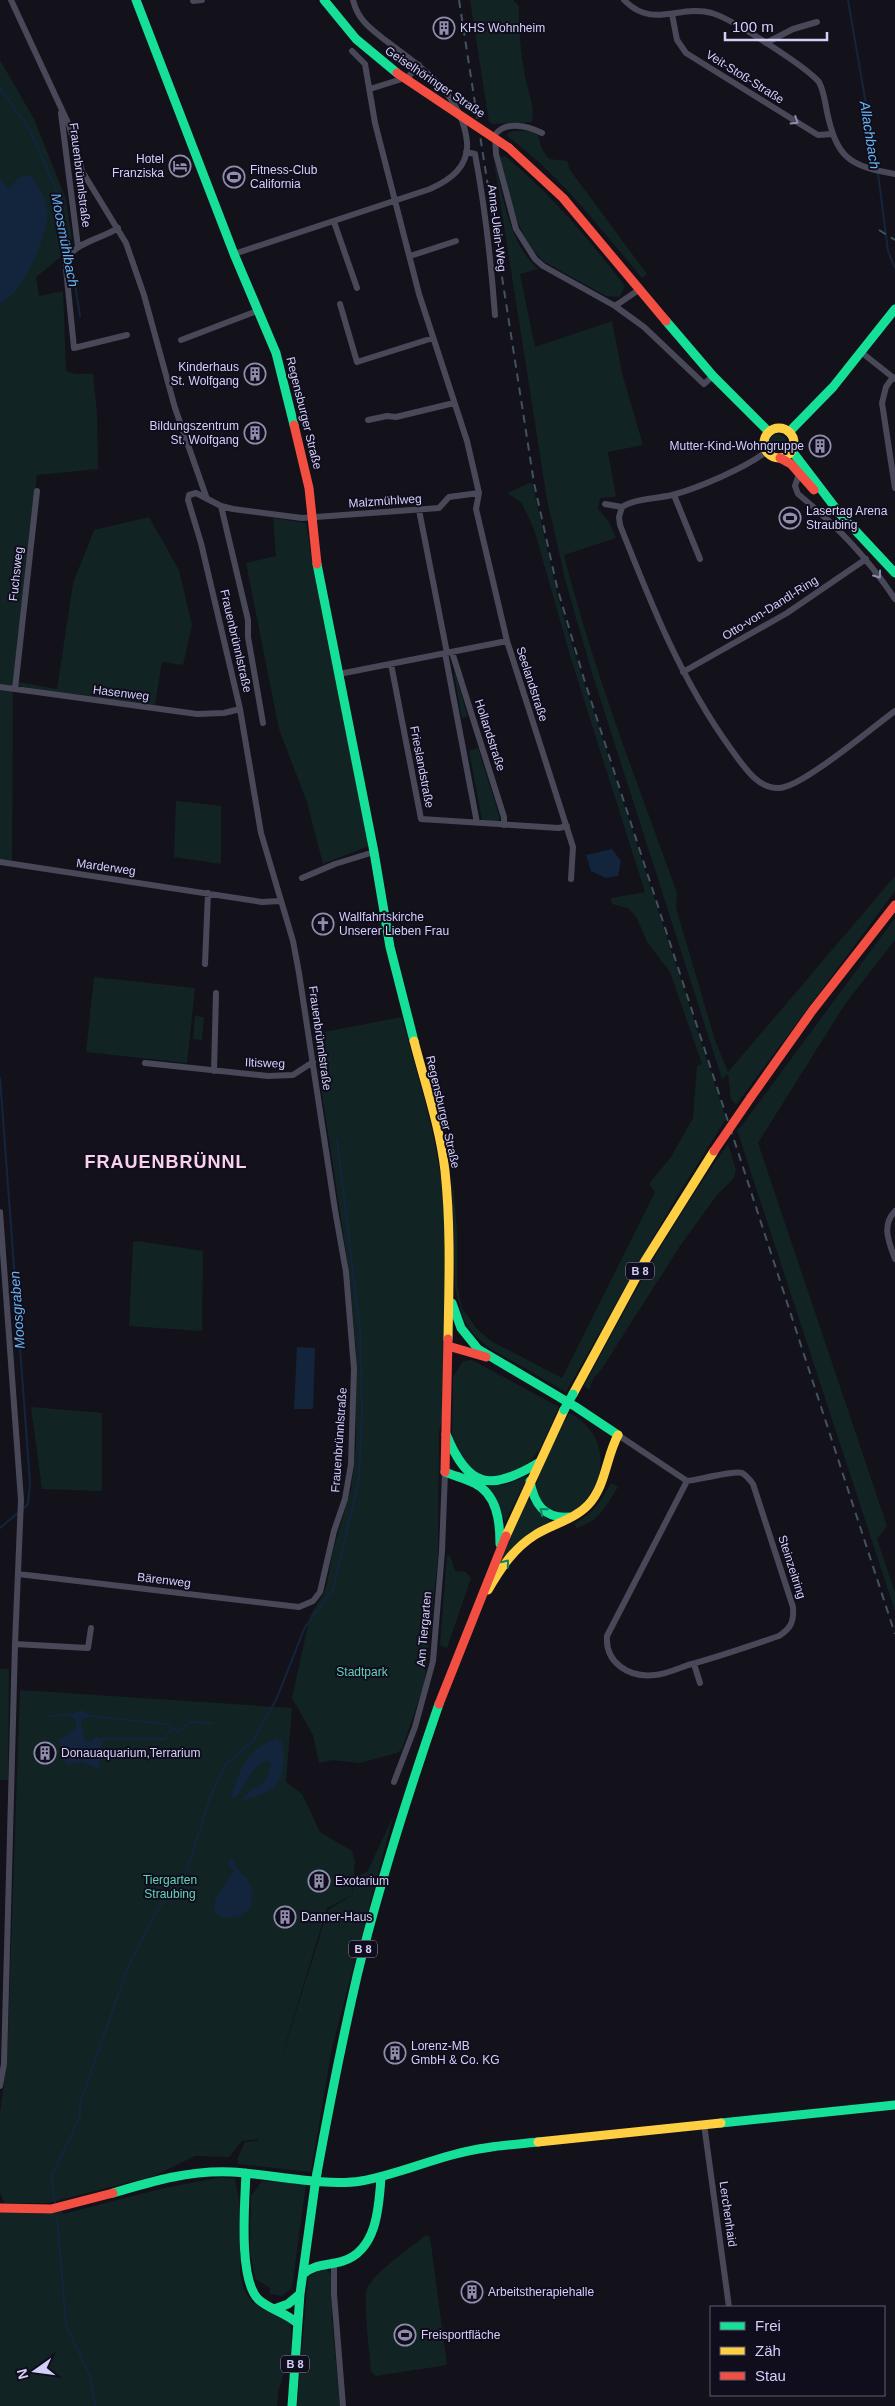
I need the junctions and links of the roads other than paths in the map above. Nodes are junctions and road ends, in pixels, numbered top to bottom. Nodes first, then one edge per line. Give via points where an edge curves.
1 (11, 0) edge
2 (136, 0) edge
3 (202, 0) edge
4 (324, 0) edge
5 (353, 0) edge
6 (624, 0) edge
7 (193, 1) dead end
8 (672, 14) junction
9 (817, 22) dead end
10 (766, 43) junction
11 (352, 51) dead end
12 (419, 65) junction
13 (370, 89) junction
14 (60, 107) junction
15 (542, 133) dead end
16 (832, 134) junction
17 (466, 152) junction
18 (892, 173) edge
19 (396, 201) junction
20 (334, 222) junction
21 (118, 228) junction
22 (456, 241) dead end
23 (78, 247) junction
24 (234, 254) junction
25 (410, 256) junction
26 (357, 288) dead end
27 (640, 289) junction
28 (340, 304) dead end
29 (615, 306) junction
30 (895, 309) edge
31 (257, 311) junction
32 (495, 315) dead end
33 (127, 335) dead end
34 (433, 338) junction
35 (180, 340) dead end
36 (861, 352) junction
37 (713, 376) junction
38 (894, 378) edge
39 (454, 403) junction
40 (368, 420) dead end
41 (769, 432) junction
42 (789, 432) junction
43 (767, 451) junction
44 (792, 451) junction
45 (780, 458) junction
46 (799, 474) junction
47 (895, 488) edge
48 (38, 491) dead end
49 (479, 493) junction
50 (674, 495) junction
51 (208, 499) junction
52 (605, 504) dead end
53 (221, 506) junction
54 (622, 507) junction
55 (419, 510) junction
56 (840, 514) junction
57 (314, 518) junction
58 (700, 559) dead end
59 (866, 559) junction
60 (895, 573) edge
61 (895, 599) edge
62 (507, 641) junction
63 (448, 653) junction
64 (391, 664) junction
65 (683, 672) junction
66 (339, 674) junction
67 (0, 687) edge
68 (15, 689) junction
69 (240, 709) junction
70 (895, 711) edge
71 (263, 724) dead end
72 (477, 823) junction
73 (504, 825) junction
74 (567, 826) junction
75 (374, 852) junction
76 (0, 862) edge
77 (302, 878) dead end
78 (571, 879) dead end
79 (208, 893) junction
80 (280, 901) junction
81 (895, 905) edge
82 (205, 964) dead end
83 (216, 993) dead end
84 (313, 1062) junction
85 (145, 1063) dead end
86 (214, 1071) junction
87 (895, 1211) edge
88 (0, 1212) edge
89 (895, 1259) edge
90 (449, 1293) junction
91 (469, 1340) junction
92 (448, 1346) junction
93 (491, 1358) junction
94 (446, 1434) junction
95 (618, 1435) junction
96 (538, 1462) junction
97 (461, 1466) junction
98 (445, 1472) junction
99 (530, 1481) junction
100 (687, 1481) junction
101 (575, 1515) junction
102 (500, 1547) junction
103 (18, 1574) junction
104 (306, 1604) joint
105 (471, 1619) junction
106 (91, 1628) dead end
107 (14, 1644) junction
108 (694, 1664) junction
109 (700, 1683) dead end
110 (394, 1782) dead end
111 (0, 2086) edge
112 (895, 2105) edge
113 (704, 2124) junction
114 (246, 2173) junction
115 (381, 2177) junction
116 (0, 2208) edge
117 (307, 2249) junction
118 (321, 2262) junction
119 (334, 2262) junction
120 (303, 2274) junction
121 (300, 2294) junction
122 (729, 2306) edge
123 (277, 2308) junction
124 (298, 2323) junction
125 (292, 2406) edge
126 (343, 2406) edge

1 - 14 street, Frauenbrünnlstraße
2 - 24 main road, Regensburger Straße
3 - 7 street
4 - 27 main road, Geiselhöringer Straße, bridge via 356,39 397,73 509,148 563,198
5 - 12 street via 361,20 368,27
6 - 8 street via 648,15
8 - 10 street via 710,12
8 -> 16 street, Veit-Stoß-Straße via 677,40 686,53 813,132
9 - 10 street via 793,29
10 - 16 street via 819,82
11 - 13 street via 365,64
12 - 13 street via 408,77
12 - 17 street via 455,103 466,132
13 - 19 street via 375,123
14 - 21 street, Frauenbrünnlstraße via 69,125 82,171
14 - 23 street, Frauenbrünnlstraße
15 - 29 street via 532,128 510,126 502,127 495,135 496,154 516,230 527,250 543,266
16 - 18 street via 838,148 850,160 872,170
17 - 19 street via 461,166 448,181
17 - 32 street, Anna-Ulein-Weg via 474,154 478,174 489,244
19 - 20 street
19 - 25 street
20 - 24 street
20 - 26 street
21 - 23 street
21 - 51 street, Frauenbrünnlstraße via 144,295 175,408
22 - 25 street
23 - 33 street via 69,254 66,269 74,348
24 - 31 main road, Regensburger Straße
25 - 34 street
27 - 29 street
27 - 37 main road, Geiselhöringer Straße
28 - 34 street via 357,362
29 - 37 street via 644,327 704,384
30 - 36 main road
31 - 35 street
31 - 57 main road, Regensburger Straße via 276,353
34 - 39 street
36 - 38 street
36 - 42 main road via 833,387
37 - 41 main road, Geiselhöringer Straße
38 - 47 street via 886,387 882,402
39 - 40 street
39 - 49 street
41 - 42 main road via 781,428
41 - 43 main road via 764,442
42 - 44 main road via 793,439
43 - 45 main road
43 - 50 street via 753,461
44 - 45 main road
44 - 56 main road
45 - 46 main road
46 - 56 main road
46 - 59 street via 795,486 798,494 834,524
48 - 68 street, Fuchsweg
49 - 55 street, Malzmühlweg via 449,497 439,508
49 - 62 street, Seelandstraße via 476,509
50 - 54 street
50 - 58 street
51 - 53 street, Frauenbrünnlstraße
51 - 69 street, Frauenbrünnlstraße via 192,493 188,505 201,543
52 - 54 street
53 - 57 street, Frauenbrünnlstraße
53 - 71 street, Frauenbrünnlstraße via 248,620
54 - 65 street via 620,525 660,626
55 - 57 street, Malzmühlweg
55 - 63 street, Hollandstraße
56 - 60 main road
57 - 66 main road, Regensburger Straße via 318,573
59 -> 61 street
59 - 65 street, Otto-von-Dandl-Ring via 787,613
62 - 63 street
62 - 74 street, Seelandstraße
63 - 64 street
63 - 72 street, Hollandstraße
63 - 73 street, Hollandstraße via 504,816
64 - 66 street
64 - 72 street, Frieslandstraße via 421,819
65 - 70 street via 706,714 738,759 754,778 771,788 798,782
66 - 75 main road, Regensburger Straße
67 - 68 street, Hasenweg
68 - 69 street, Hasenweg via 197,714
69 - 80 street, Frauenbrünnlstraße via 256,812
72 - 73 street, Frieslandstraße
73 - 74 street, Frieslandstraße
74 - 78 street, Seelandstraße via 573,847
75 - 77 street
75 - 90 main road, Regensburger Straße via 395,973 445,1170 450,1226
76 - 79 street, Marderweg
79 - 80 street, Marderweg via 262,902
79 - 82 street
80 - 84 street, Frauenbrünnlstraße via 299,973
81 - 96 main road, B 8, bridge via 817,1004 714,1151 645,1261
83 - 86 street
84 - 86 street, Iltisweg via 287,1076
84 - 104 street, Frauenbrünnlstraße via 346,1272 354,1369 350,1464 345,1500 329,1549 323,1585 318,1597
85 - 86 street, Iltisweg
87 - 89 street via 886,1232
88 - 103 street via 15,1400 20,1507
90 - 91 main road via 456,1318
90 - 92 main road, Regensburger Straße
91 - 92 main road via 459,1340
91 - 93 main road
92 - 93 main road
92 - 94 main road, Regensburger Straße
93 - 95 main road
94 - 97 main road
94 - 98 main road, Regensburger Straße
95 - 100 street
95 - 101 main road via 611,1446 599,1490 590,1504
96 - 97 main road via 511,1479 493,1482 472,1475
96 - 99 main road, B 8
97 - 98 main road
98 - 102 main road via 477,1484 488,1494 497,1510
98 - 110 street, Am Tiergarten via 433,1661 415,1727
101 -> 99 main road via 558,1518 542,1512 535,1503
99 - 102 main road, B 8
100 - 108 street, Steinzeitring via 607,1636 606,1644 613,1662 633,1672 656,1675
100 - 108 street, Steinzeitring via 740,1472 753,1484 793,1607 794,1619 790,1629 779,1636
105 -> 101 main road via 500,1570 517,1550 534,1536
102 - 105 main road, B 8
103 - 104 street, Bärenweg via 291,1608
103 - 107 street
105 - 117 main road, B 8, bridge via 416,1763 380,1887 342,2038
106 - 107 street via 88,1648
107 - 111 street via 4,2064
108 - 109 street
112 - 113 main road
113 - 115 main road via 496,2146 454,2154
113 - 122 street, Lerchenhaid
114 - 115 main road via 342,2182
114 - 116 main road via 183,2173 59,2208
114 - 123 main road via 247,2281 256,2298
115 - 119 main road via 371,2233 353,2257
117 - 118 main road
117 - 120 main road, B 8
118 - 119 main road
118 - 120 main road
119 - 126 street
120 - 121 main road, B 8
121 - 123 main road
121 - 124 main road, B 8
123 - 124 main road
124 - 125 main road, B 8

